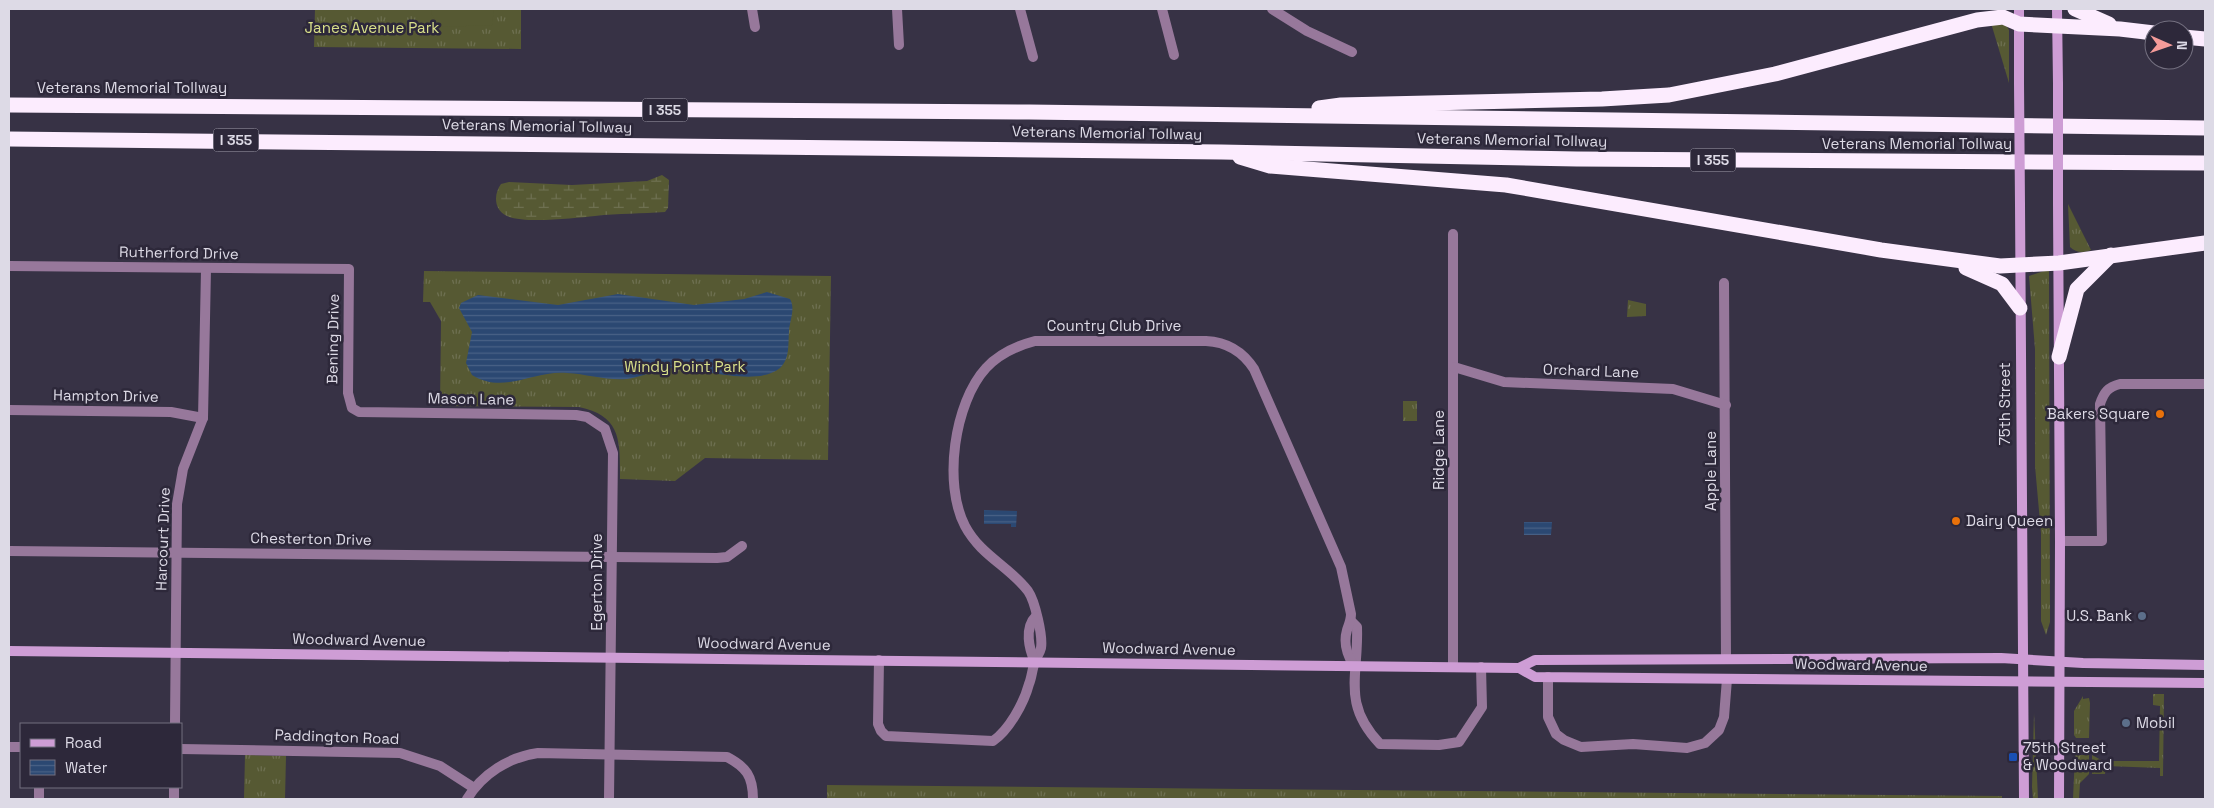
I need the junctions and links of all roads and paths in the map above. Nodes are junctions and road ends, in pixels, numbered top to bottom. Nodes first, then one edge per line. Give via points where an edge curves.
1 (752, 9) edge
2 (897, 9) edge
3 (1020, 9) edge
4 (1162, 9) edge
5 (1272, 9) edge
6 (1996, 9) edge
7 (2019, 9) edge
8 (2057, 9) edge
9 (2075, 9) edge
10 (1977, 20) junction
11 (2019, 24) junction
12 (2057, 26) junction
13 (755, 27) dead end
14 (2120, 29) junction
15 (2144, 32) edge
16 (899, 45) dead end
17 (1352, 52) dead end
18 (1174, 55) dead end
19 (1033, 57) dead end
20 (9, 99) edge
21 (9, 105) edge
22 (59, 105) junction
23 (1271, 115) junction
24 (2205, 128) edge
25 (9, 140) edge
26 (1221, 152) junction
27 (2205, 163) edge
28 (1453, 234) dead end
29 (2205, 243) edge
30 (2111, 255) junction
31 (1944, 260) junction
32 (2059, 263) junction
33 (9, 266) edge
34 (2020, 266) junction
35 (206, 269) junction
36 (349, 269) joint
37 (1724, 283) dead end
38 (2020, 308) junction
39 (2059, 357) junction
40 (1454, 367) junction
41 (2205, 384) edge
42 (1726, 405) junction
43 (352, 408) joint
44 (9, 410) edge
45 (203, 418) junction
46 (591, 419) joint
47 (2060, 541) junction
48 (742, 546) dead end
49 (9, 551) edge
50 (176, 553) junction
51 (612, 557) junction
52 (9, 651) edge
53 (176, 653) junction
54 (612, 657) junction
55 (1726, 659) junction
56 (2022, 659) junction
57 (880, 660) junction
58 (2060, 661) junction
59 (1034, 662) junction
60 (2205, 665) edge
61 (1354, 666) junction
62 (1454, 667) junction
63 (1481, 667) junction
64 (1519, 668) junction
65 (1548, 677) junction
66 (1727, 679) junction
67 (2022, 682) junction
68 (2060, 682) junction
69 (2205, 683) edge
70 (175, 723) edge
71 (182, 749) edge
72 (610, 754) junction
73 (474, 788) junction
74 (467, 799) edge
75 (609, 799) edge
76 (753, 799) edge
77 (2024, 799) edge
78 (2059, 799) edge

1 - 13 street
2 - 16 street
3 - 19 street
4 - 18 street
5 - 17 street via 1307,31
6 - 10 highway
7 - 11 main road, 75th Street
8 - 12 main road
9 - 14 highway
10 - 11 highway via 2003,17
10 - 23 highway via 1775,74 1668,95 1341,106
11 - 12 highway
11 - 34 main road, 75th Street, bridge
12 - 14 highway
12 - 32 main road, bridge
14 - 15 highway
20 - 22 highway
21 - 22 highway, Veterans Memorial Tollway / I 355
22 - 23 highway, Veterans Memorial Tollway / I 355
23 - 24 highway, Veterans Memorial Tollway / I 355
25 - 26 highway, Veterans Memorial Tollway / I 355
26 - 27 highway, Veterans Memorial Tollway / I 355 via 1577,159
26 - 31 highway via 1270,166 1506,185
28 - 40 street, Ridge Lane
29 - 30 highway
30 - 32 highway
30 - 39 highway via 2077,290
31 - 34 highway
31 - 38 highway via 2002,284
32 - 34 highway
32 - 39 main road
33 - 35 street, Rutherford Drive
34 - 38 main road, 75th Street
35 - 36 street, Rutherford Drive
35 - 45 street, Harcourt Drive
36 - 43 street, Bening Drive via 348,393
37 - 42 street, Apple Lane
38 - 56 main road, 75th Street
39 - 47 main road
40 - 42 street, Orchard Lane via 1504,382 1673,389
40 - 62 street, Ridge Lane
41 - 47 street via 2110,386 2100,404 2102,540
42 - 55 street, Apple Lane
43 - 46 street, Mason Lane via 366,413 576,416
44 - 45 street, Hampton Drive via 171,412
45 - 50 street, Harcourt Drive via 179,485
46 - 51 street, Egerton Drive via 605,428 612,446
47 - 58 main road
48 - 51 street, Chesterton Drive via 727,557 716,558
49 - 50 street, Chesterton Drive
50 - 51 street, Chesterton Drive
50 - 53 street, Harcourt Drive
51 - 54 street, Egerton Drive
52 - 53 main road, Woodward Avenue
53 - 54 main road, Woodward Avenue
53 - 70 street, Harcourt Drive
54 - 57 main road, Woodward Avenue
54 - 72 street, Egerton Drive
55 - 56 main road, Woodward Avenue
55 - 64 main road, Woodward Avenue via 1535,660
56 - 58 main road, Woodward Avenue
56 - 67 main road, 75th Street
57 - 59 main road, Woodward Avenue
57 - 59 street via 878,724 886,736 993,740 1000,736 1026,694
58 - 60 main road, Woodward Avenue
58 - 68 main road
59 - 61 main road, Woodward Avenue
59 - 61 street, Country Club Drive via 1028,648 1031,622 1036,616 1029,592 984,552 965,526 953,487 952,464 966,404 978,379 1003,354 1035,341 1212,341 1234,349 1254,369 1341,567 1351,621 1357,627 1358,653
61 - 62 main road, Woodward Avenue
61 - 63 street, Country Club Drive via 1353,694 1358,712 1380,744 1438,745 1458,742 1482,707
62 - 63 main road, Woodward Avenue
63 - 64 main road, Woodward Avenue
64 - 65 main road, Woodward Avenue via 1536,677
65 - 66 main road, Woodward Avenue
65 - 66 street via 1548,717 1556,734 1572,744 1591,747 1633,744 1687,748 1705,743 1719,730 1724,717
66 - 67 main road, Woodward Avenue
67 - 68 main road, Woodward Avenue
67 - 77 main road, 75th Street
68 - 69 main road, Woodward Avenue
68 - 78 main road
71 - 73 street, Paddington Road via 400,753 440,766
72 - 73 street via 538,753 520,756 501,765
72 - 75 street, Egerton Drive
72 - 76 street via 727,756 743,766 753,788
73 - 74 street

